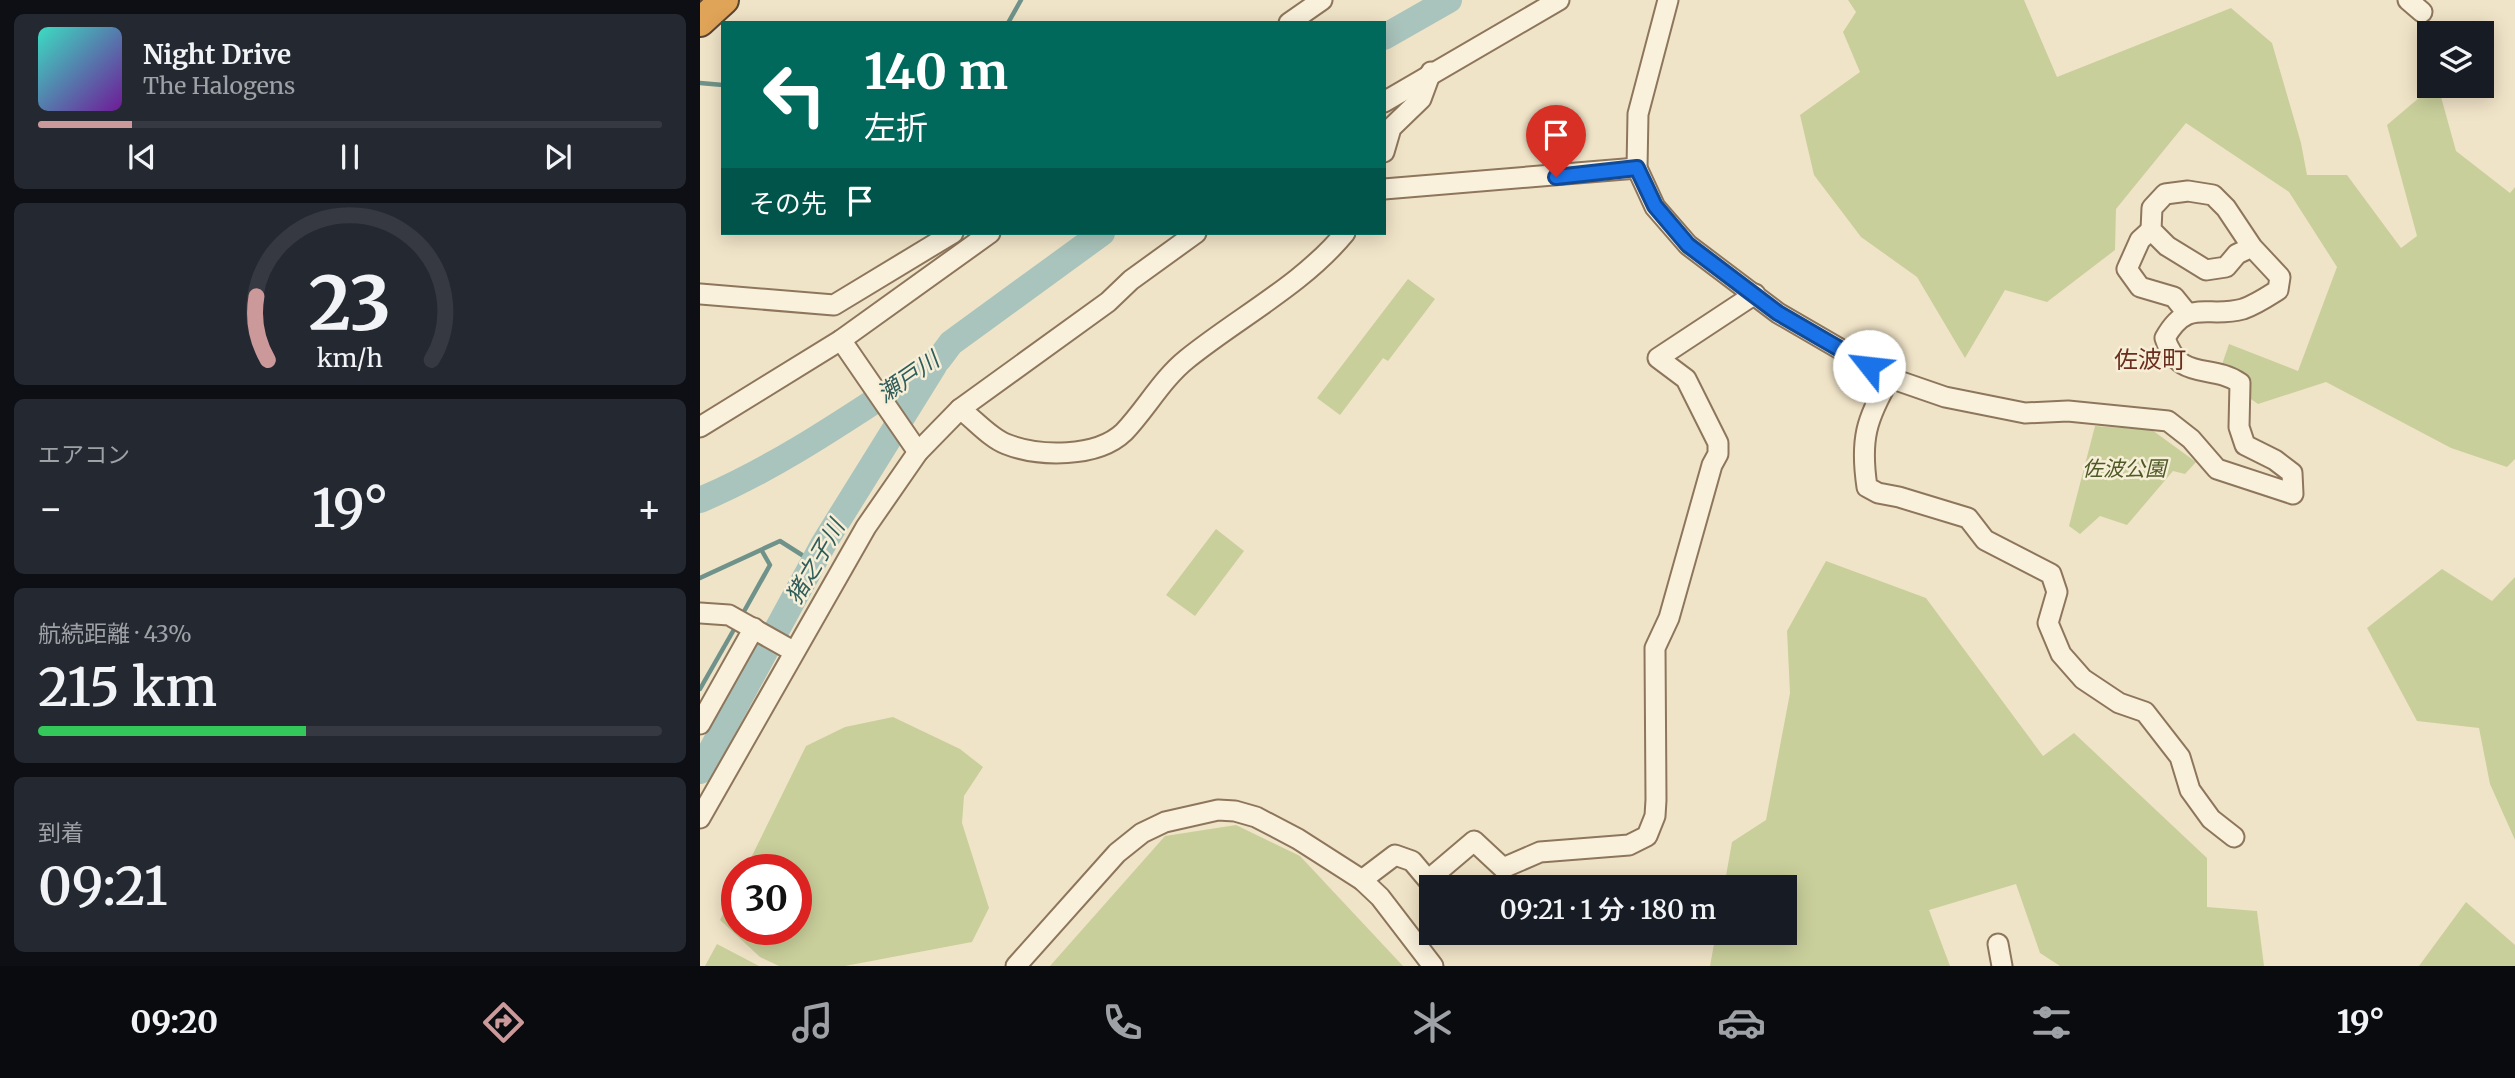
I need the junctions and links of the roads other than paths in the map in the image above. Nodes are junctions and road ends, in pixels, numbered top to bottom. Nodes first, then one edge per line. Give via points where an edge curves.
1 (724, 0) edge
2 (1322, 0) edge
3 (1559, 0) edge
4 (1668, 0) edge
5 (1292, 21) edge
6 (700, 22) edge
7 (1432, 72) junction
8 (1386, 101) edge
9 (1386, 145) edge
10 (1637, 168) junction
11 (1386, 188) edge
12 (2151, 230) junction
13 (950, 235) edge
14 (987, 235) edge
15 (1193, 235) edge
16 (1343, 235) edge
17 (2252, 247) junction
18 (700, 294) edge
19 (1755, 295) junction
20 (2187, 313) junction
21 (845, 345) junction
22 (1890, 378) junction
23 (960, 408) junction
24 (700, 427) edge
25 (916, 448) junction
26 (700, 613) edge
27 (754, 628) junction
28 (789, 649) junction
29 (700, 724) edge
30 (700, 818) edge
31 (2234, 837) dead end
32 (1362, 880) junction
33 (1998, 944) dead end
34 (1016, 966) edge
35 (1433, 966) edge
36 (2002, 966) edge

1 - 6 highway
2 - 5 street
3 - 7 street
4 - 10 street via 1638,114
7 - 8 street
7 - 9 street via 1421,99 1391,128
10 - 11 street
10 - 19 street via 1655,206 1688,245
12 - 17 street via 2167,246 2206,270 2226,267 2237,254
12 - 17 street via 2152,208 2165,194 2213,195
12 - 20 street via 2140,240 2127,269 2140,287 2174,297
13 - 18 street via 834,305
14 - 21 street
15 - 23 street
16 - 23 street via 1268,301 1186,360 1121,435 1085,450 1038,452 1004,444
17 - 20 street via 2280,277 2278,290 2241,309
19 - 22 street
19 - 32 street via 1658,358 1686,379 1718,443 1718,454 1669,618 1655,648 1656,800 1647,836 1629,845 1540,852 1503,868 1474,841 1428,880 1412,862 1395,855
20 - 22 street via 2174,322 2165,338 2170,354 2197,372 2223,373 2240,383 2239,427 2245,445 2292,473 2293,494 2217,468 2168,421 2068,411 2025,413 1945,397
21 - 24 street
21 - 25 street
22 - 31 street via 1865,429 1867,487 1968,519 1985,540 2051,574 2057,592 2048,623 2061,654 2083,679 2119,703 2145,712 2180,757 2190,790 2211,819
23 - 25 street
25 - 28 street
26 - 27 street via 729,615
27 - 28 street
27 - 29 street
28 - 30 street
32 - 34 street via 1256,817 1218,810 1176,819 1142,833 1117,853
32 - 35 street
33 - 36 street

